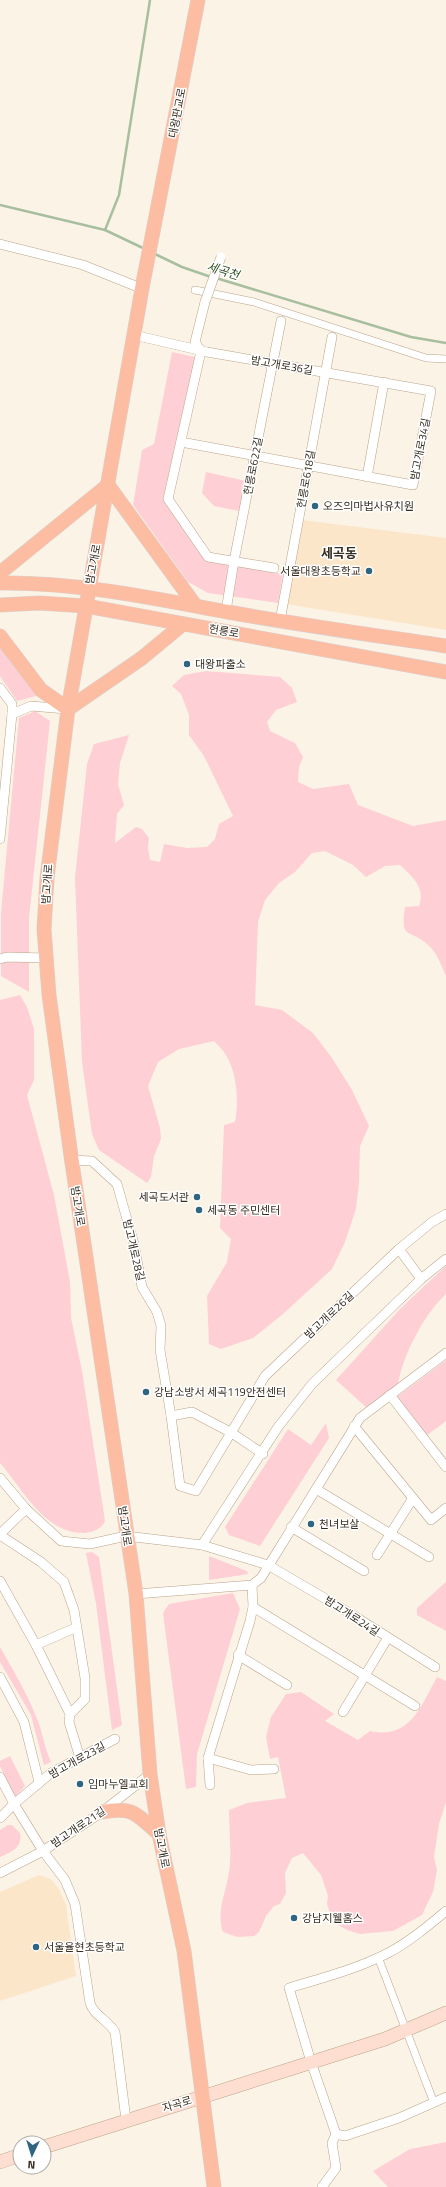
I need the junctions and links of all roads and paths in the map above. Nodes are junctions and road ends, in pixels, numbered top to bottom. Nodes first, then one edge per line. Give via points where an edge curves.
1 (198, 0) edge
2 (155, 226) joint
3 (0, 244) edge
4 (221, 257) dead end
5 (143, 286) junction
6 (195, 290) dead end
7 (281, 320) dead end
8 (134, 335) junction
9 (332, 337) dead end
10 (201, 351) junction
11 (446, 359) edge
12 (273, 364) junction
13 (325, 372) junction
14 (384, 382) junction
15 (431, 391) joint
16 (181, 442) junction
17 (255, 455) junction
18 (308, 465) junction
19 (367, 476) junction
20 (108, 485) junction
21 (234, 561) junction
22 (274, 568) dead end
23 (0, 573) edge
24 (0, 583) edge
25 (88, 587) junction
26 (0, 605) edge
27 (195, 605) junction
28 (86, 606) junction
29 (226, 611) junction
30 (280, 621) junction
31 (183, 624) junction
32 (0, 636) edge
33 (446, 646) edge
34 (446, 672) edge
35 (0, 688) edge
36 (68, 709) junction
37 (12, 714) junction
38 (2, 798) edge
39 (0, 839) edge
40 (45, 958) junction
41 (0, 959) edge
42 (71, 1160) junction
43 (446, 1214) edge
44 (399, 1249) junction
45 (446, 1259) edge
46 (422, 1279) junction
47 (446, 1352) edge
48 (390, 1395) junction
49 (171, 1416) junction
50 (354, 1426) junction
51 (232, 1432) junction
52 (263, 1454) junction
53 (446, 1467) edge
54 (0, 1478) edge
55 (316, 1489) junction
56 (413, 1498) junction
57 (446, 1508) edge
58 (26, 1509) junction
59 (291, 1527) junction
60 (390, 1534) junction
61 (0, 1535) edge
62 (126, 1536) junction
63 (202, 1545) junction
64 (377, 1555) dead end
65 (429, 1557) dead end
66 (268, 1565) junction
67 (364, 1571) dead end
68 (0, 1581) edge
69 (252, 1585) junction
70 (136, 1594) junction
71 (253, 1607) junction
72 (75, 1628) junction
73 (388, 1639) junction
74 (36, 1645) junction
75 (238, 1656) junction
76 (435, 1667) dead end
77 (364, 1675) junction
78 (0, 1677) edge
79 (287, 1685) dead end
80 (415, 1706) dead end
81 (343, 1712) dead end
82 (70, 1714) junction
83 (115, 1739) dead end
84 (80, 1758) junction
85 (208, 1758) junction
86 (274, 1769) dead end
87 (150, 1774) junction
88 (0, 1777) edge
89 (39, 1782) junction
90 (210, 1785) dead end
91 (14, 1804) junction
92 (102, 1812) junction
93 (0, 1818) edge
94 (159, 1834) junction
95 (43, 1851) junction
96 (0, 1873) edge
97 (446, 1911) edge
98 (378, 1957) junction
99 (446, 2013) edge
100 (407, 2030) junction
101 (311, 2062) junction
102 (203, 2096) junction
103 (446, 2097) edge
104 (434, 2103) junction
105 (126, 2120) junction
106 (336, 2134) junction
107 (52, 2144) edge
108 (12, 2158) edge
109 (0, 2162) edge
110 (214, 2187) edge
111 (322, 2187) edge

1 - 2 main road, 대왕판교로
2 - 5 main road, 밤고개로
3 - 5 street via 82,265
4 - 10 street, bridge via 205,302 195,342
5 - 8 main road, 밤고개로
6 - 11 street via 254,302 426,358
7 - 12 street, 헌릉로622길
8 - 10 street, 밤고개로36길
8 - 20 main road, 밤고개로
9 - 13 street, 헌릉로618길
10 - 12 street, 밤고개로36길
10 - 16 street
12 - 13 street, 밤고개로36길
12 - 17 street, 헌릉로622길
13 - 14 street, 밤고개로36길
13 - 18 street, 헌릉로618길
14 - 15 street, 밤고개로36길
14 - 19 street
15 - 19 street, 밤고개로34길 via 413,485
16 - 17 street, 밤고개로34길
16 - 21 street via 168,499 208,557
17 - 18 street, 밤고개로34길
17 - 21 street, 헌릉로622길
18 - 19 street, 밤고개로34길
18 - 30 street, 헌릉로618길
20 - 23 main road
20 - 25 main road, 밤고개로
20 - 27 main road
21 - 22 street
21 - 29 street, 헌릉로622길
24 - 25 main road, 헌릉로
25 - 27 main road, 헌릉로
25 - 28 main road, 밤고개로
26 - 28 main road, 헌릉로 via 40,603
27 - 29 main road, 헌릉로
28 - 31 main road, 헌릉로
28 - 36 main road, 밤고개로
29 - 30 main road, 헌릉로
30 - 33 main road, 헌릉로
31 - 34 main road, 헌릉로
31 - 36 main road via 142,658
32 - 36 main road via 41,690
35 - 37 street via 12,704
36 - 37 street via 31,706
36 - 40 main road, 밤고개로 via 46,878
37 - 38 street
38 - 39 street
40 - 41 street
40 - 42 main road, 밤고개로
42 - 49 street, 밤고개로28길 via 92,1161 117,1184 134,1244 142,1287 157,1312 161,1326 160,1350
42 - 62 main road, 밤고개로 via 104,1371
43 - 44 street, 밤고개로26길
44 - 46 street
44 - 51 street, 밤고개로26길 via 265,1376
45 - 46 street
46 - 52 street via 312,1384 278,1427
47 - 48 street
48 - 50 street via 367,1412
48 - 53 street
49 - 51 street via 192,1412
49 - 51 street, 밤고개로26길 via 180,1486 196,1491
50 - 55 street
50 - 56 street
51 - 52 street
52 - 63 street
54 - 58 street
55 - 59 street
55 - 60 street
56 - 57 street via 430,1520
56 - 60 street
58 - 61 street
58 - 62 street via 61,1541 90,1544
59 - 66 street
59 - 67 street
60 - 64 street
60 - 65 street
61 - 72 street via 41,1562 64,1582 74,1610
62 - 63 street
62 - 70 main road, 밤고개로
63 - 66 street, 밤고개로24길
66 - 69 street via 261,1578
66 - 73 street, 밤고개로24길
68 - 74 street
69 - 70 street
69 - 71 street
70 - 87 main road, 밤고개로
71 - 75 street
71 - 77 street
72 - 74 street
72 - 82 street via 85,1678 85,1699
73 - 76 street, 밤고개로24길
73 - 77 street
74 - 82 street
75 - 79 street
75 - 85 street
77 - 80 street
77 - 81 street
78 - 89 street, 밤고개로23길 via 24,1722
82 - 84 street
83 - 84 street, 밤고개로23길
84 - 89 street, 밤고개로23길
85 - 86 street via 251,1770
85 - 90 street
87 - 92 street, 밤고개로21길
87 - 94 main road, 밤고개로
88 - 91 street
89 - 91 street, 밤고개로23길
91 - 93 street, 밤고개로23길
91 - 95 street
92 - 94 main road via 120,1808 135,1813
92 - 95 street, 밤고개로21길
94 - 102 main road, 밤고개로 via 184,1951
95 - 96 street, 밤고개로21길
95 - 105 street via 65,1880 75,1904 92,2010 115,2032
97 - 98 street via 425,1929 389,1953
98 - 100 street
98 - 101 street via 289,1988
99 - 100 main road, 자곡로
100 - 101 main road, 자곡로
100 - 104 street
101 - 102 main road, 자곡로
101 - 106 street
102 - 105 main road, 자곡로
102 - 110 main road, 밤고개로
103 - 104 street
104 - 106 street via 345,2136
105 - 107 main road, 자곡로
106 - 111 street via 332,2143 336,2168
108 - 109 main road

